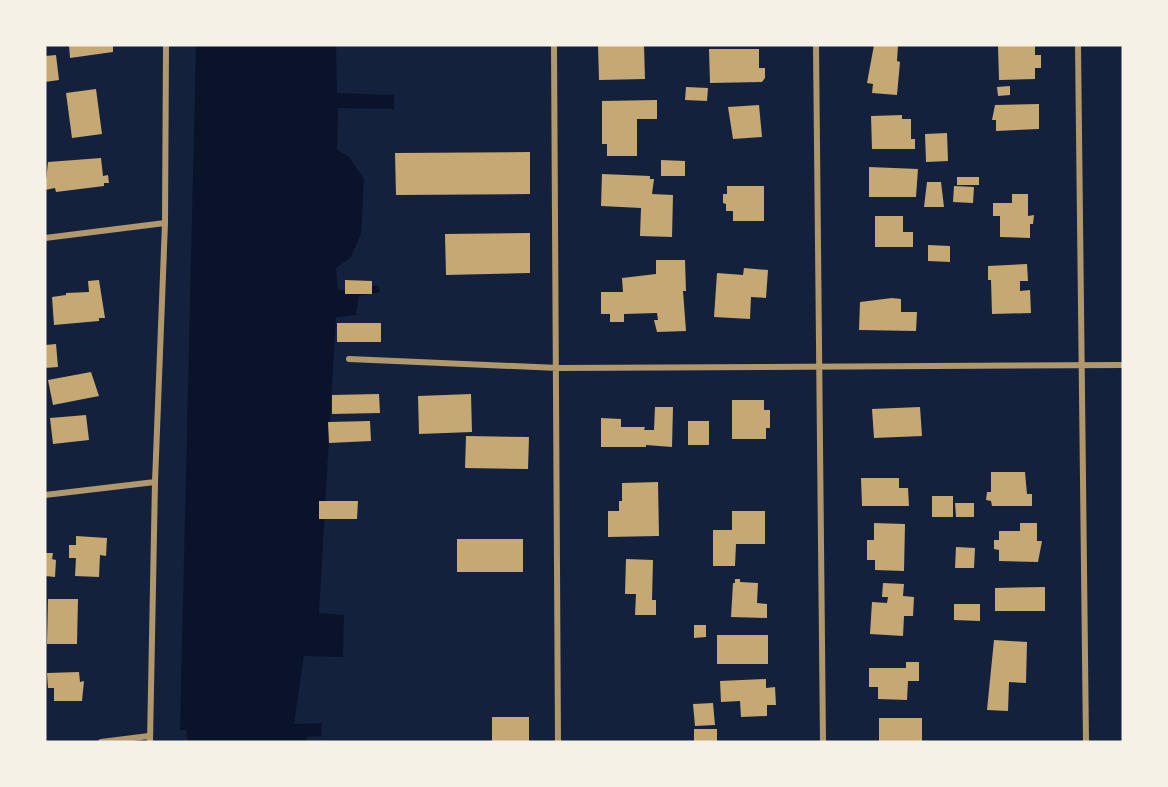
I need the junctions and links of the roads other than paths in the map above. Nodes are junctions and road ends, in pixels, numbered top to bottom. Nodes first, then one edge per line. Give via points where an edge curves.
1 (166, 45) edge
2 (554, 45) edge
3 (816, 45) edge
4 (1078, 45) edge
5 (165, 223) junction
6 (45, 238) edge
7 (349, 359) dead end
8 (1123, 364) edge
9 (1083, 365) junction
10 (819, 367) junction
11 (558, 368) junction
12 (155, 482) junction
13 (45, 495) edge
14 (149, 739) edge
15 (101, 742) edge
16 (558, 742) edge
17 (823, 742) edge
18 (1086, 742) edge

1 - 5 street
2 - 11 street
3 - 10 street
4 - 9 street
5 - 6 street
5 - 12 street
7 - 11 street
8 - 9 street
9 - 10 street
9 - 18 street
10 - 11 street
10 - 17 street
11 - 16 street
12 - 13 street
12 - 14 street
14 - 15 street

